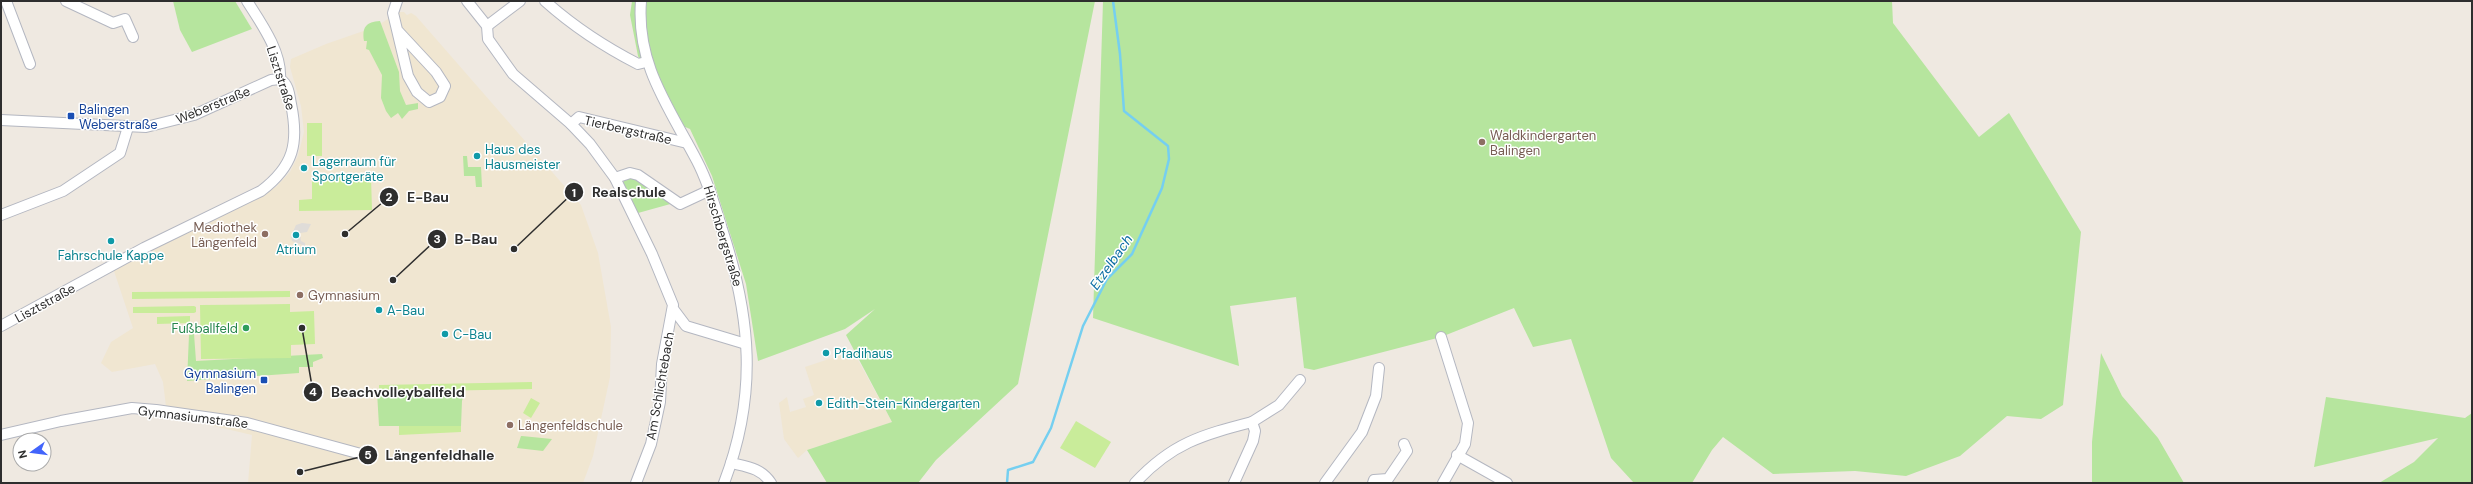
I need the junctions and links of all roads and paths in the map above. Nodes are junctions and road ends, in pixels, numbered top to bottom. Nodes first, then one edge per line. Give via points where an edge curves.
1 (6, 1) edge
2 (66, 1) edge
3 (247, 1) edge
4 (397, 1) edge
5 (467, 1) edge
6 (520, 1) edge
7 (545, 1) edge
8 (641, 1) edge
9 (488, 26) junction
10 (397, 30) junction
11 (133, 37) dead end
12 (646, 62) junction
13 (30, 64) dead end
14 (280, 79) junction
15 (1, 120) edge
16 (571, 124) junction
17 (128, 126) junction
18 (687, 143) junction
19 (615, 178) junction
20 (710, 190) junction
21 (1, 215) edge
22 (674, 310) junction
23 (1, 326) edge
24 (1440, 337) dead end
25 (746, 344) junction
26 (1380, 368) dead end
27 (1300, 380) dead end
28 (1252, 422) junction
29 (1, 435) edge
30 (1404, 444) dead end
31 (361, 454) dead end
32 (1457, 455) junction
33 (732, 463) junction
34 (1502, 482) edge
35 (636, 483) edge
36 (724, 483) edge
37 (771, 483) edge
38 (1135, 483) edge
39 (1234, 483) edge
40 (1325, 483) edge
41 (1372, 483) edge
42 (1442, 483) edge

1 - 13 street
2 - 11 street via 113,23 125,19
3 - 14 street, Lisztstraße via 264,28 279,64
4 - 10 street via 393,13
5 - 9 street, Am Schlichtebach
6 - 9 street
7 - 12 street via 573,26 604,47 638,64
8 - 12 street, Hirschbergstraße via 641,40
9 - 16 street, Am Schlichtebach via 488,39 513,74
10 - 10 street via 408,76 417,92 429,102 440,97 445,86 436,72
12 - 18 street, Hirschbergstraße
14 - 17 street, Weberstraße via 271,80 209,109 178,120 146,127
14 - 23 street, Lisztstraße via 289,91 295,121 295,138 289,160 273,182 261,191 138,251
15 - 17 street, Weberstraße
16 - 18 street, Tierbergstraße via 579,118
16 - 19 street, Am Schlichtebach via 590,144
17 - 21 street via 120,154 63,191
18 - 20 street, Hirschbergstraße
19 - 20 street via 630,173 638,175 680,204
19 - 22 street, Am Schlichtebach via 658,268
20 - 25 street, Hirschbergstraße via 735,267 743,307
22 - 25 street, Am Schlichtebach via 686,326
22 - 35 street, Am Schlichtebach via 662,364 660,402 651,444
24 - 32 street via 1468,423 1465,444
25 - 33 street, Hirschbergstraße via 744,412
26 - 40 street via 1376,396 1362,432
27 - 28 street via 1279,405
28 - 38 street via 1203,435 1181,446 1151,466
28 - 39 street via 1255,431 1253,441
29 - 31 street, Gymnasiumstraße via 132,408 247,423
30 - 41 street via 1407,451 1388,479 1374,480
32 - 34 street
32 - 42 street
33 - 36 street, Hirschbergstraße
33 - 37 street via 758,469

